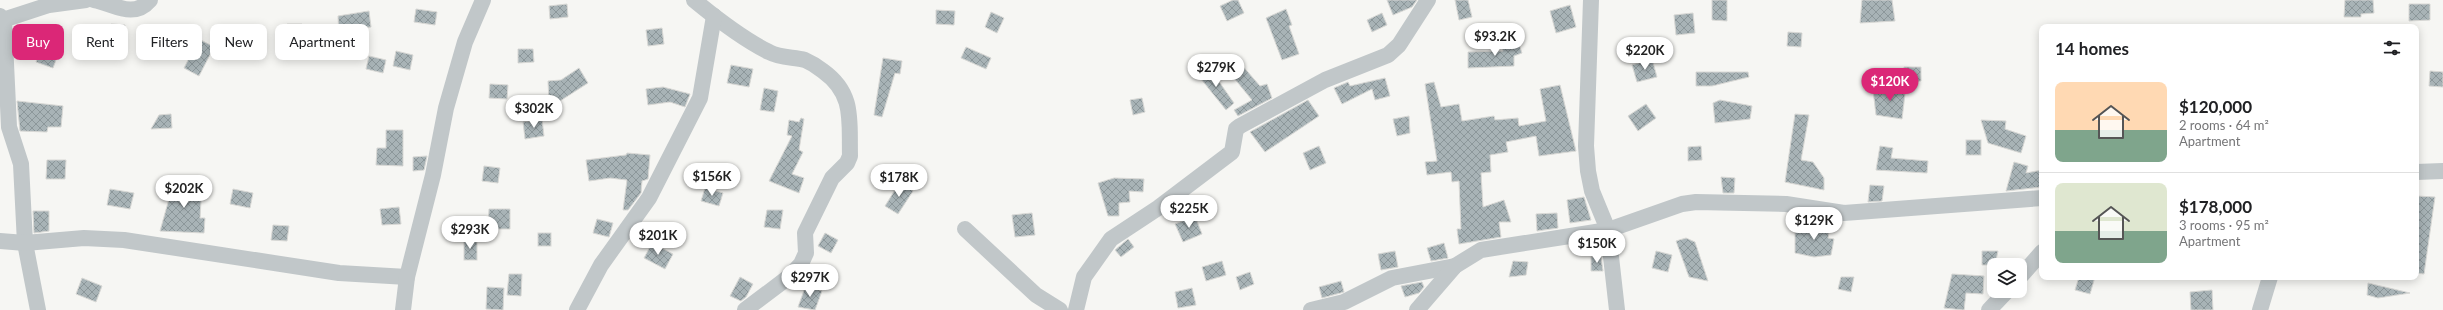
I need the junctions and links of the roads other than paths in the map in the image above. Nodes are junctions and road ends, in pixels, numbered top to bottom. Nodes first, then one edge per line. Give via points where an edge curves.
1 (86, 0) edge
2 (94, 0) edge
3 (150, 0) edge
4 (483, 0) edge
5 (694, 0) edge
6 (1428, 0) edge
7 (1591, 0) edge
8 (714, 16) junction
9 (1, 19) edge
10 (2443, 170) edge
11 (2419, 172) edge
12 (2039, 198) edge
13 (965, 229) dead end
14 (1608, 230) junction
15 (0, 242) edge
16 (25, 243) junction
17 (2039, 255) edge
18 (1455, 266) junction
19 (2027, 268) edge
20 (407, 277) junction
21 (2269, 280) edge
22 (2000, 298) edge
23 (38, 310) edge
24 (403, 310) edge
25 (577, 310) edge
26 (745, 310) edge
27 (1060, 310) edge
28 (1076, 310) edge
29 (1311, 310) edge
30 (1416, 310) edge
31 (1617, 310) edge
32 (1989, 310) edge
33 (2260, 310) edge

1 - 9 street via 49,6
2 - 3 street via 116,8 128,9 142,7
4 - 20 street via 465,42 446,108 433,175
5 - 8 street
6 - 28 street via 1399,45 1388,55 1326,80 1240,126 1236,129 1232,152 1158,208 1111,239 1084,277
7 - 14 street via 1586,152 1592,191
8 - 25 street via 700,98 649,198 601,265
8 - 26 street via 770,52 806,60 816,66 832,77 845,93 848,108 850,156 847,163 832,178 805,233 806,253 801,264 790,276
9 - 16 street via 9,127 21,164
10 - 11 street
12 - 14 street via 1844,213 1786,204 1696,202 1682,204
13 - 27 street via 1036,295
14 - 18 street via 1481,250
14 - 31 street
15 - 16 street
16 - 20 street via 84,238 124,240 339,273
16 - 23 street
17 - 19 street
18 - 29 street via 1392,278 1344,302
18 - 30 street
20 - 24 street
21 - 33 street
22 - 32 street

